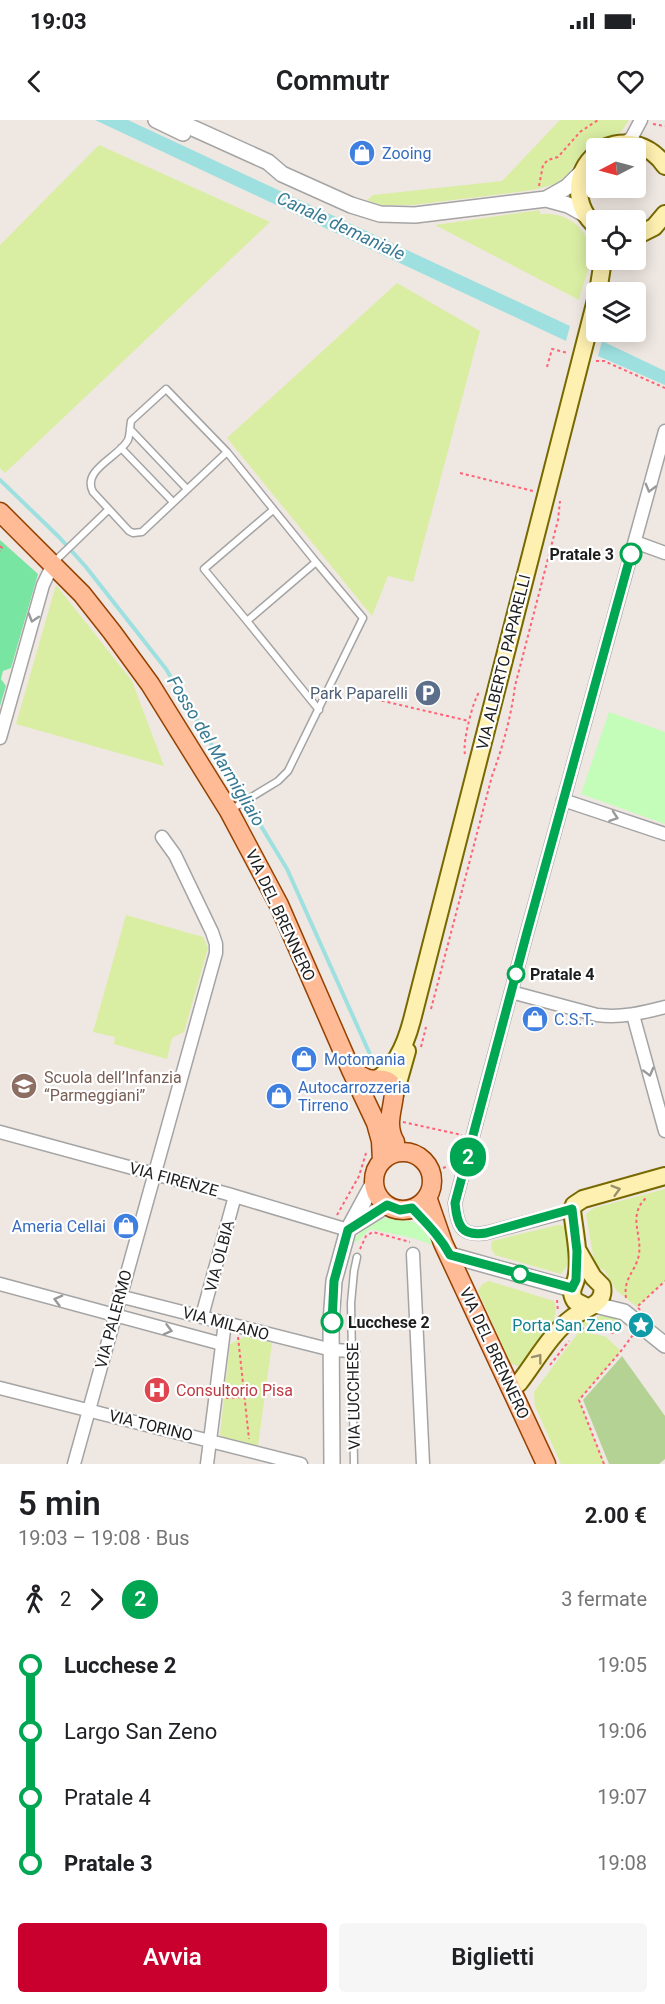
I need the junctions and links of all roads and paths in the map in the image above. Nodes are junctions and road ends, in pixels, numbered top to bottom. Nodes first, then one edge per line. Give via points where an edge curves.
1 (156, 120) edge
2 (175, 120) edge
3 (598, 120) edge
4 (644, 122) edge
5 (665, 126) edge
6 (631, 138) edge
7 (643, 138) edge
8 (646, 149) edge
9 (586, 164) edge
10 (665, 165) edge
11 (582, 171) junction
12 (282, 174) junction
13 (543, 195) junction
14 (665, 214) edge
15 (586, 216) edge
16 (586, 222) edge
17 (646, 231) edge
18 (586, 338) edge
19 (595, 352) dead end
20 (569, 353) dead end
21 (547, 367) dead end
22 (665, 388) edge
23 (130, 429) junction
24 (665, 431) edge
25 (121, 448) junction
26 (227, 452) junction
27 (460, 472) dead end
28 (187, 489) junction
29 (534, 491) dead end
30 (560, 501) dead end
31 (173, 502) junction
32 (108, 510) junction
33 (273, 510) junction
34 (0, 512) edge
35 (635, 542) junction
36 (0, 546) edge
37 (0, 551) edge
38 (665, 553) edge
39 (57, 559) junction
40 (316, 562) junction
41 (248, 621) junction
42 (485, 686) dead end
43 (370, 698) dead end
44 (319, 710) junction
45 (470, 721) junction
46 (0, 738) edge
47 (466, 759) dead end
48 (563, 800) junction
49 (235, 807) junction
50 (665, 834) edge
51 (162, 837) dead end
52 (511, 992) junction
53 (665, 1007) edge
54 (430, 1013) dead end
55 (633, 1015) junction
56 (427, 1024) dead end
57 (410, 1028) junction
58 (418, 1056) dead end
59 (351, 1070) junction
60 (375, 1080) junction
61 (394, 1096) junction
62 (366, 1100) junction
63 (396, 1120) dead end
64 (665, 1131) edge
65 (0, 1132) edge
66 (465, 1136) dead end
67 (408, 1152) junction
68 (374, 1156) junction
69 (458, 1162) dead end
70 (443, 1168) dead end
71 (154, 1174) junction
72 (665, 1176) edge
73 (374, 1182) junction
74 (653, 1195) dead end
75 (235, 1196) junction
76 (427, 1197) junction
77 (387, 1205) junction
78 (412, 1208) junction
79 (572, 1209) junction
80 (336, 1216) dead end
81 (348, 1230) junction
82 (360, 1248) dead end
83 (413, 1248) joint
84 (447, 1249) junction
85 (357, 1257) dead end
86 (665, 1281) edge
87 (580, 1283) junction
88 (0, 1284) edge
89 (119, 1296) junction
90 (591, 1306) junction
91 (622, 1310) junction
92 (114, 1316) junction
93 (202, 1316) junction
94 (225, 1322) junction
95 (641, 1325) junction
96 (572, 1329) junction
97 (238, 1336) dead end
98 (222, 1344) junction
99 (665, 1345) edge
100 (332, 1350) junction
101 (353, 1351) junction
102 (548, 1368) dead end
103 (0, 1388) edge
104 (512, 1389) junction
105 (244, 1396) junction
106 (223, 1399) dead end
107 (89, 1410) junction
108 (209, 1440) junction
109 (249, 1443) dead end
110 (74, 1464) edge
111 (207, 1464) edge
112 (301, 1464) edge
113 (332, 1464) edge
114 (354, 1464) edge
115 (423, 1464) edge
116 (546, 1464) edge
117 (604, 1464) edge

1 - 12 street via 265,171
2 - 12 street via 268,162
3 - 13 path via 580,132 558,157 543,165 539,178
4 - 5 path
4 - 6 street
4 - 7 street
8 - 10 main road
9 - 11 main road
11 - 13 street via 567,187
11 - 15 main road via 579,192
12 - 13 street via 359,208 388,215 415,215
13 - 16 street via 568,205
14 - 17 main road
18 - 57 main road, VIA ALBERTO PAPARELLI
19 - 22 path via 592,362 604,361
20 - 21 path via 552,349
23 - 25 lane
23 - 26 lane via 131,421 166,389
23 - 28 lane
24 -> 35 street
25 - 31 lane
25 - 32 lane via 90,482
26 - 28 lane
26 - 33 lane
27 - 29 path
28 - 31 lane
30 - 54 path via 515,686 514,704
31 - 32 lane via 138,533 129,531
32 - 39 lane
33 - 40 lane
33 - 41 lane via 204,569
34 - 39 main road, VIA DEL BRENNERO
35 - 38 street
35 - 48 street
36 - 37 path
39 -> 46 street via 40,596
39 - 49 main road, VIA DEL BRENNERO
40 - 41 lane
40 - 44 lane via 363,618
41 - 44 lane
42 - 45 path via 476,695
43 - 45 path
44 - 49 lane via 288,771
45 - 47 path via 463,749
48 -> 50 street
48 - 52 street
49 - 59 main road, VIA DEL BRENNERO
51 - 71 street, VIA PALERMO via 176,855 216,944
52 - 55 street via 597,1015
52 - 79 street via 455,1203 459,1223 466,1233 475,1235
53 - 55 street
55 -> 64 street
56 - 58 path
57 - 60 main road, VIA ALBERTO PAPARELLI via 394,1063
57 - 61 main road, VIA ALBERTO PAPARELLI
59 - 60 main road
59 - 62 main road, VIA DEL BRENNERO
60 - 61 main road via 390,1083
60 - 62 main road via 366,1088
61 - 67 main road via 390,1132
62 - 68 main road, VIA DEL BRENNERO via 382,1147
63 - 66 path
65 - 71 street, VIA FIRENZE
67 - 68 main road
67 - 76 main road via 422,1159 430,1171 432,1183
68 - 73 main road
68 - 80 path
69 - 70 path
71 - 75 street, VIA FIRENZE
71 - 89 street, VIA PALERMO
79 -> 72 main road via 583,1199
73 - 77 main road
73 - 81 street, VIA LUCCHESE
74 - 91 path via 641,1202 637,1211 639,1256 627,1278
75 - 81 street, VIA FIRENZE
75 - 93 street, VIA OLBIA
76 - 78 main road
76 - 84 main road, VIA DEL BRENNERO
77 - 78 main road via 400,1210
77 - 81 street
78 - 84 main road, VIA DEL BRENNERO
79 - 87 main road
81 - 100 street, VIA LUCCHESE via 334,1281
82 - 83 path via 373,1232
83 - 115 street
84 - 87 street
84 - 104 main road, VIA DEL BRENNERO
85 - 101 lane, VIA LUCCHESE via 351,1303
86 - 95 path, bridge via 637,1307 647,1316
87 - 90 main road via 575,1301
87 - 90 main road via 602,1294
87 - 91 street
87 - 96 path via 558,1321
92 -> 88 street, VIA MILANO
89 - 92 street, VIA PALERMO
89 - 93 street, VIA MILANO
90 - 91 street
90 - 96 main road
91 - 95 street
91 - 96 path via 614,1333
92 -> 98 street, VIA MILANO
92 - 107 street, VIA PALERMO
93 - 94 street, VIA MILANO
94 - 98 street
94 - 100 street, VIA MILANO
95 - 99 street
95 - 117 path, bridge via 579,1400
96 - 102 path
104 -> 96 main road
97 - 105 path
98 - 108 street
100 - 101 street, VIA MILANO
100 - 113 street, VIA LUCCHESE
101 - 114 lane, VIA LUCCHESE
103 - 107 street, VIA TORINO
104 - 116 main road, VIA DEL BRENNERO
105 - 106 path
105 - 109 path
107 - 108 street, VIA TORINO
107 - 110 street, VIA PALERMO
108 - 111 street
108 - 112 street, VIA TORINO

